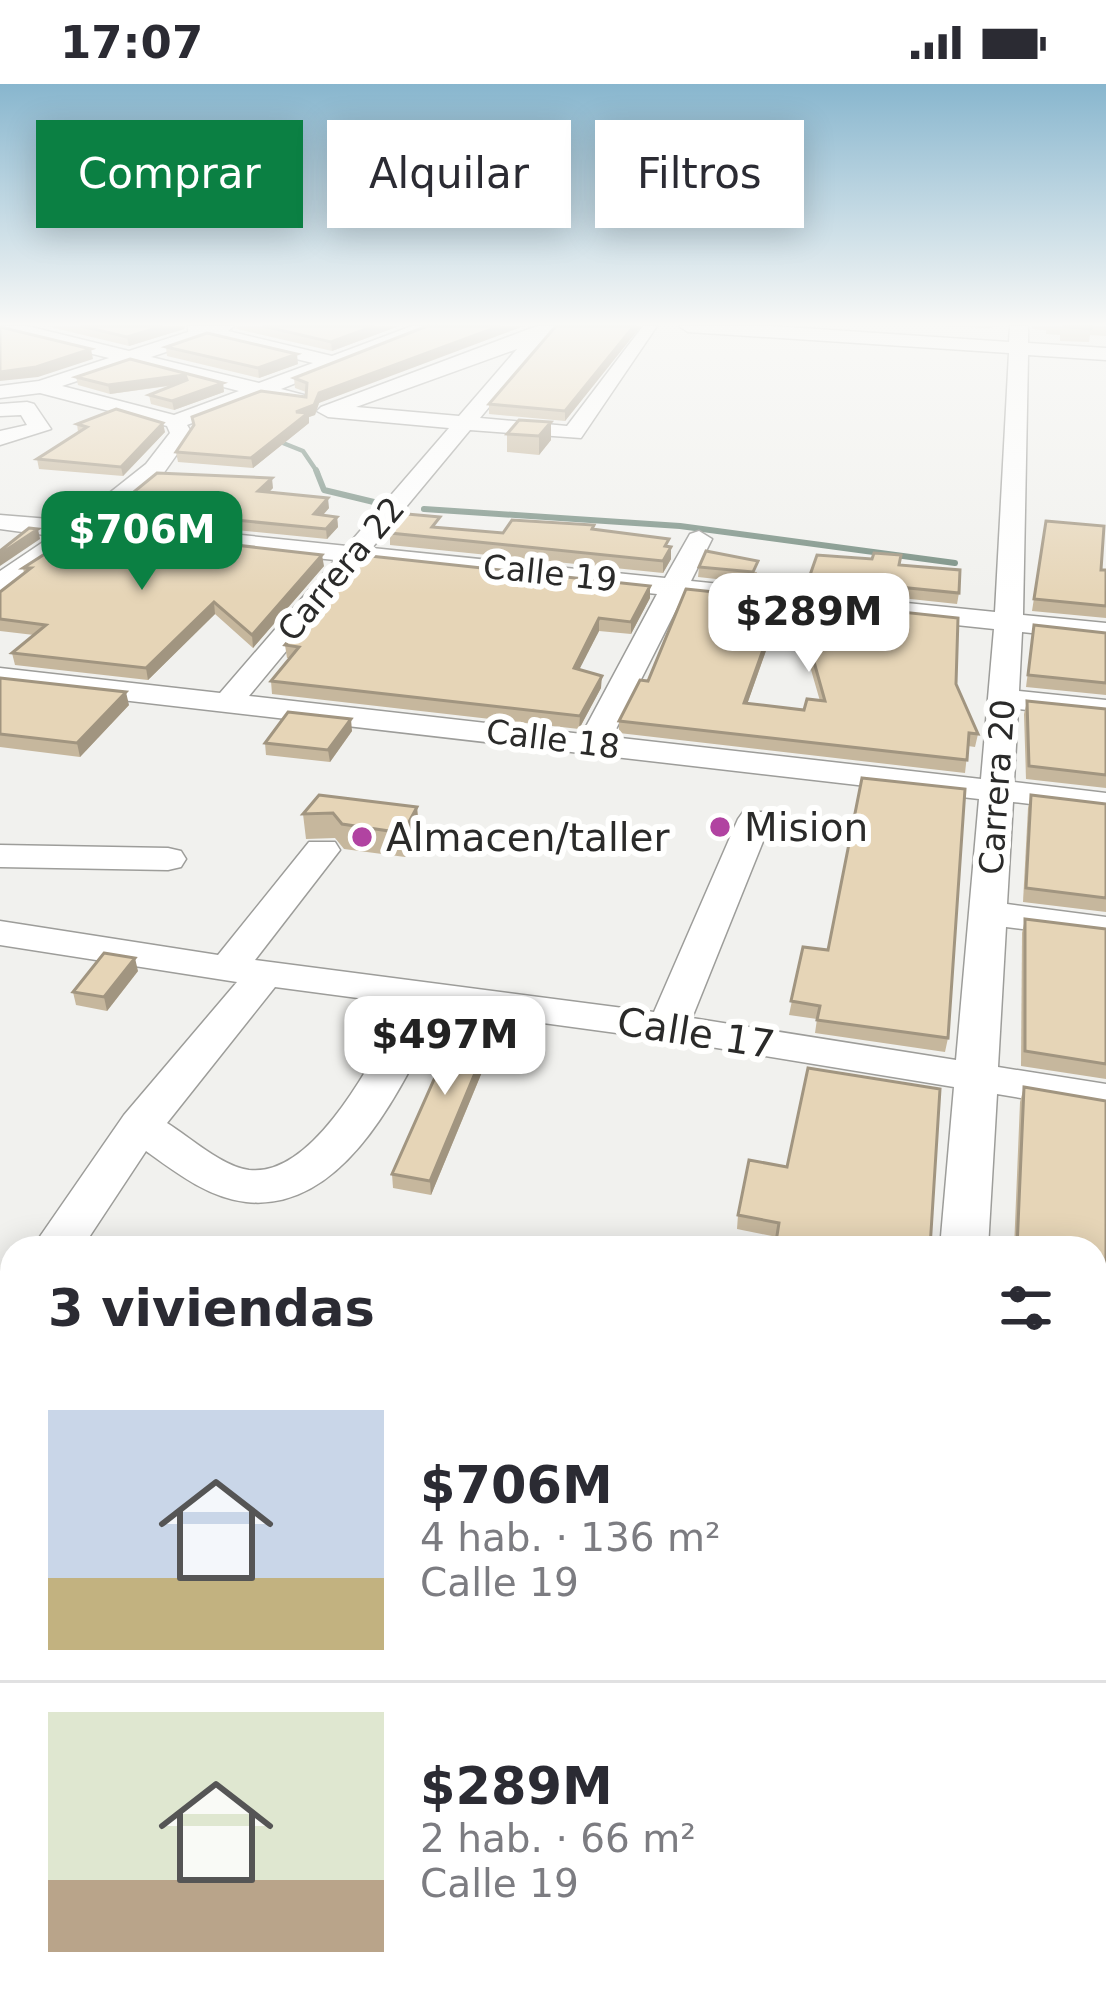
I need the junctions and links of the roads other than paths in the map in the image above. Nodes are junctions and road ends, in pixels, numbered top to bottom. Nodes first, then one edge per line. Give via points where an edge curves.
1 (31, 416) edge
2 (150, 416) edge
3 (190, 416) edge
4 (381, 416) edge
5 (470, 416) edge
6 (586, 416) edge
7 (1018, 416) edge
8 (175, 422) junction
9 (464, 423) junction
10 (0, 438) edge
11 (153, 471) junction
12 (184, 473) edge
13 (0, 522) edge
14 (74, 528) junction
15 (699, 539) dead end
16 (351, 557) junction
17 (0, 583) edge
18 (670, 589) junction
19 (1016, 623) junction
20 (1106, 632) edge
21 (0, 677) edge
22 (1003, 698) junction
23 (229, 701) junction
24 (1106, 709) edge
25 (593, 743) junction
26 (996, 790) junction
27 (1106, 803) edge
28 (755, 819) dead end
29 (322, 850) dead end
30 (0, 856) edge
31 (168, 859) dead end
32 (988, 913) junction
33 (1106, 928) edge
34 (0, 933) edge
35 (247, 971) junction
36 (427, 997) junction
37 (668, 1027) junction
38 (976, 1078) junction
39 (1106, 1098) edge
40 (140, 1126) junction
41 (64, 1236) edge
42 (965, 1236) edge

1 - 10 street via 40,429
2 - 8 street
3 - 8 street
4 - 9 street
5 - 9 street, Carrera 22
6 - 9 street via 573,433
7 - 19 street, Carrera 20
8 - 11 street via 179,443
9 - 16 street, Carrera 22
11 - 12 street
11 - 14 street
13 - 14 street, Calle 19
14 - 16 street, Calle 19
14 - 17 street
15 - 18 street
16 - 18 street, Calle 19
16 - 23 street, Carrera 22
18 - 19 street, Calle 19
18 - 25 street
19 - 20 street, Calle 19
19 - 22 street, Carrera 20
21 - 23 street, Calle 18
22 - 24 street
22 - 26 street, Carrera 20
23 - 25 street, Calle 18
25 - 26 street, Calle 18
26 - 27 street, Calle 18
26 - 32 street, Carrera 20
28 - 37 street
29 - 35 street
30 - 31 street
32 - 33 street
32 - 38 street, Carrera 20
34 - 35 street, Calle 17
35 - 36 street, Calle 17
35 - 40 street
36 - 37 street, Calle 17
36 - 40 street via 383,1079 321,1161 274,1187 240,1185
37 - 38 street, Calle 17
38 - 39 street, Calle 17
38 - 42 street, Carrera 20
40 - 41 street

